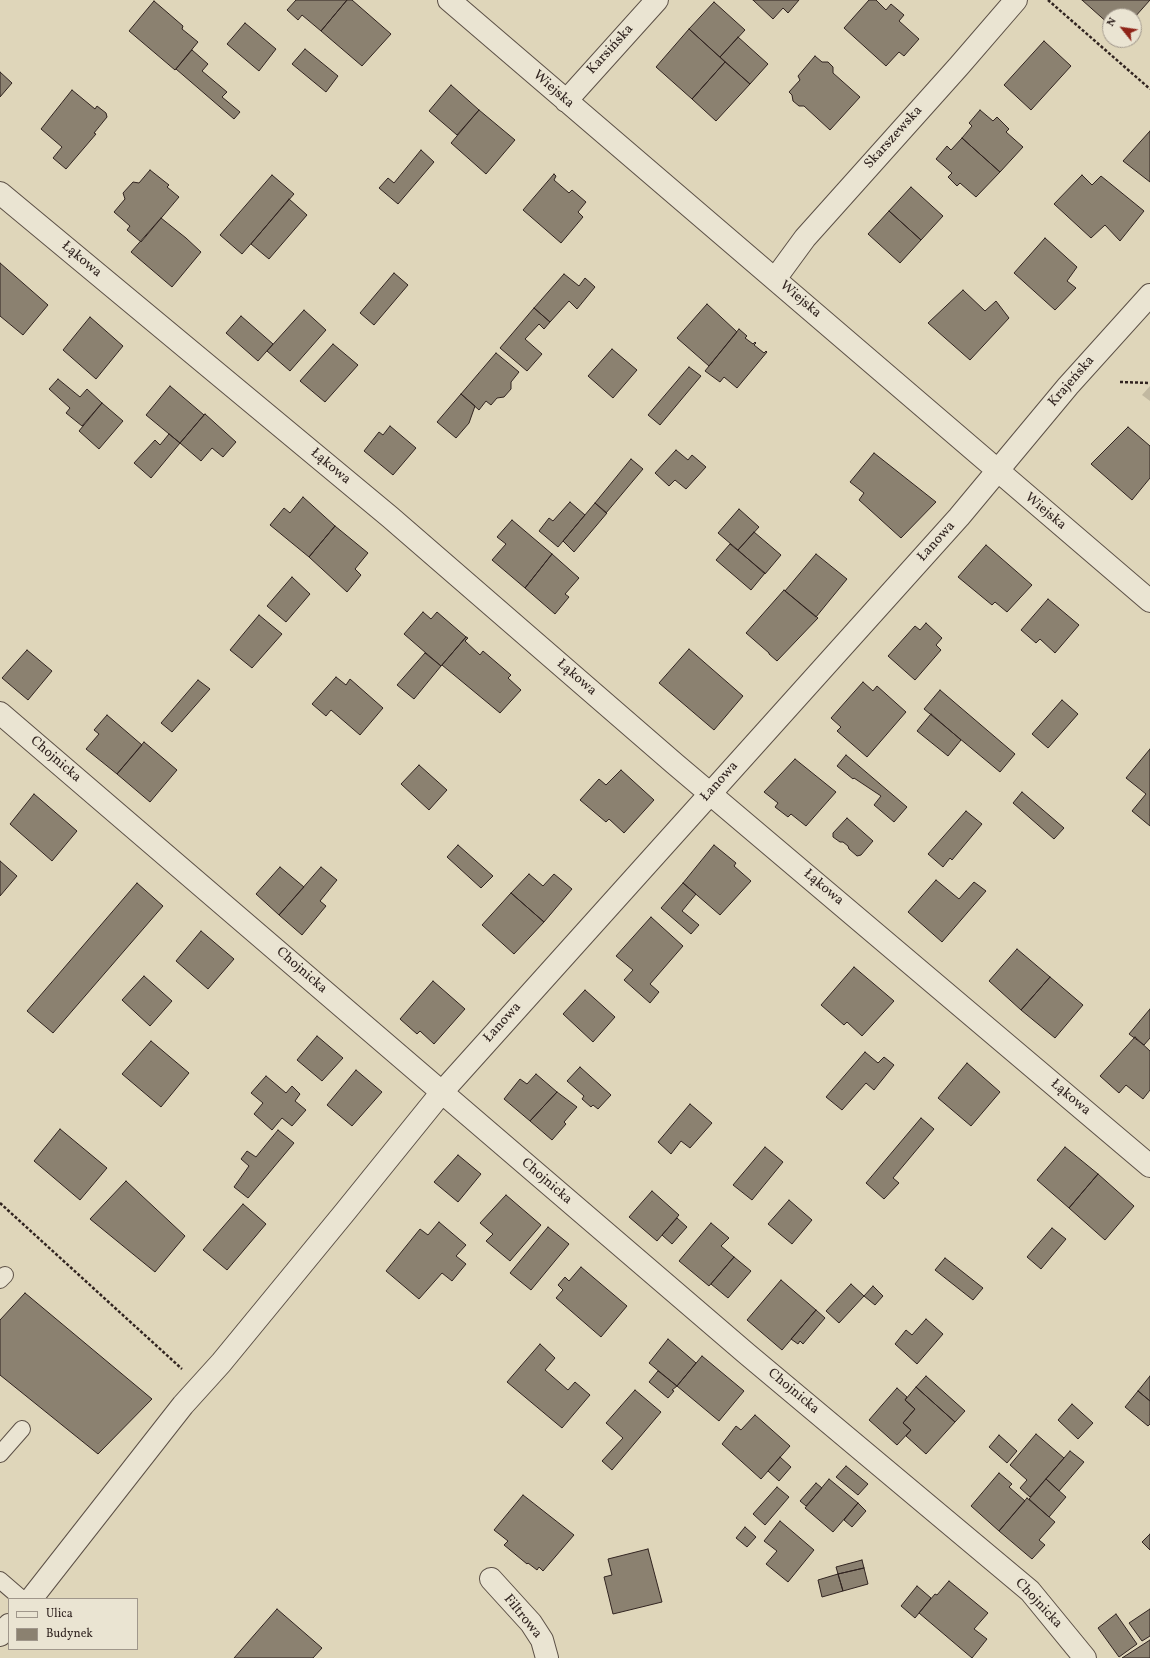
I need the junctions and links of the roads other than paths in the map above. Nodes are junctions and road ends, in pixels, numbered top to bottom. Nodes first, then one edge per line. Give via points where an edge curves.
1 (448, 0) edge
2 (657, 0) edge
3 (1016, 0) edge
4 (566, 101) junction
5 (0, 193) edge
6 (775, 279) junction
7 (1150, 295) edge
8 (997, 471) junction
9 (1150, 601) edge
10 (0, 714) edge
11 (710, 793) junction
12 (442, 1092) junction
13 (1150, 1166) edge
14 (22, 1429) dead end
15 (0, 1454) edge
16 (491, 1579) dead end
17 (0, 1580) edge
18 (21, 1598) edge
19 (32, 1598) edge
20 (8, 1626) edge
21 (0, 1635) edge
22 (547, 1658) edge
23 (1084, 1658) edge

1 - 4 street, Wiejska
2 - 4 street, Karsińska
3 - 6 street, Skarszewska via 805,238
4 - 6 street, Wiejska
5 - 11 street, Łąkowa via 390,517
6 - 8 street, Wiejska
7 - 8 street, Krajeńska via 1073,380
8 - 9 street, Wiejska
8 - 11 street, Łanowa via 959,517
10 - 12 street, Chojnicka
11 - 12 street, Łanowa
11 - 13 street, Łąkowa
12 - 19 street, Łanowa via 221,1363 183,1405
12 - 23 street, Chojnicka via 747,1354 1030,1591
14 - 15 lane
16 - 22 street, Filtrowa via 531,1623 542,1640
17 - 18 lane
20 - 21 street

